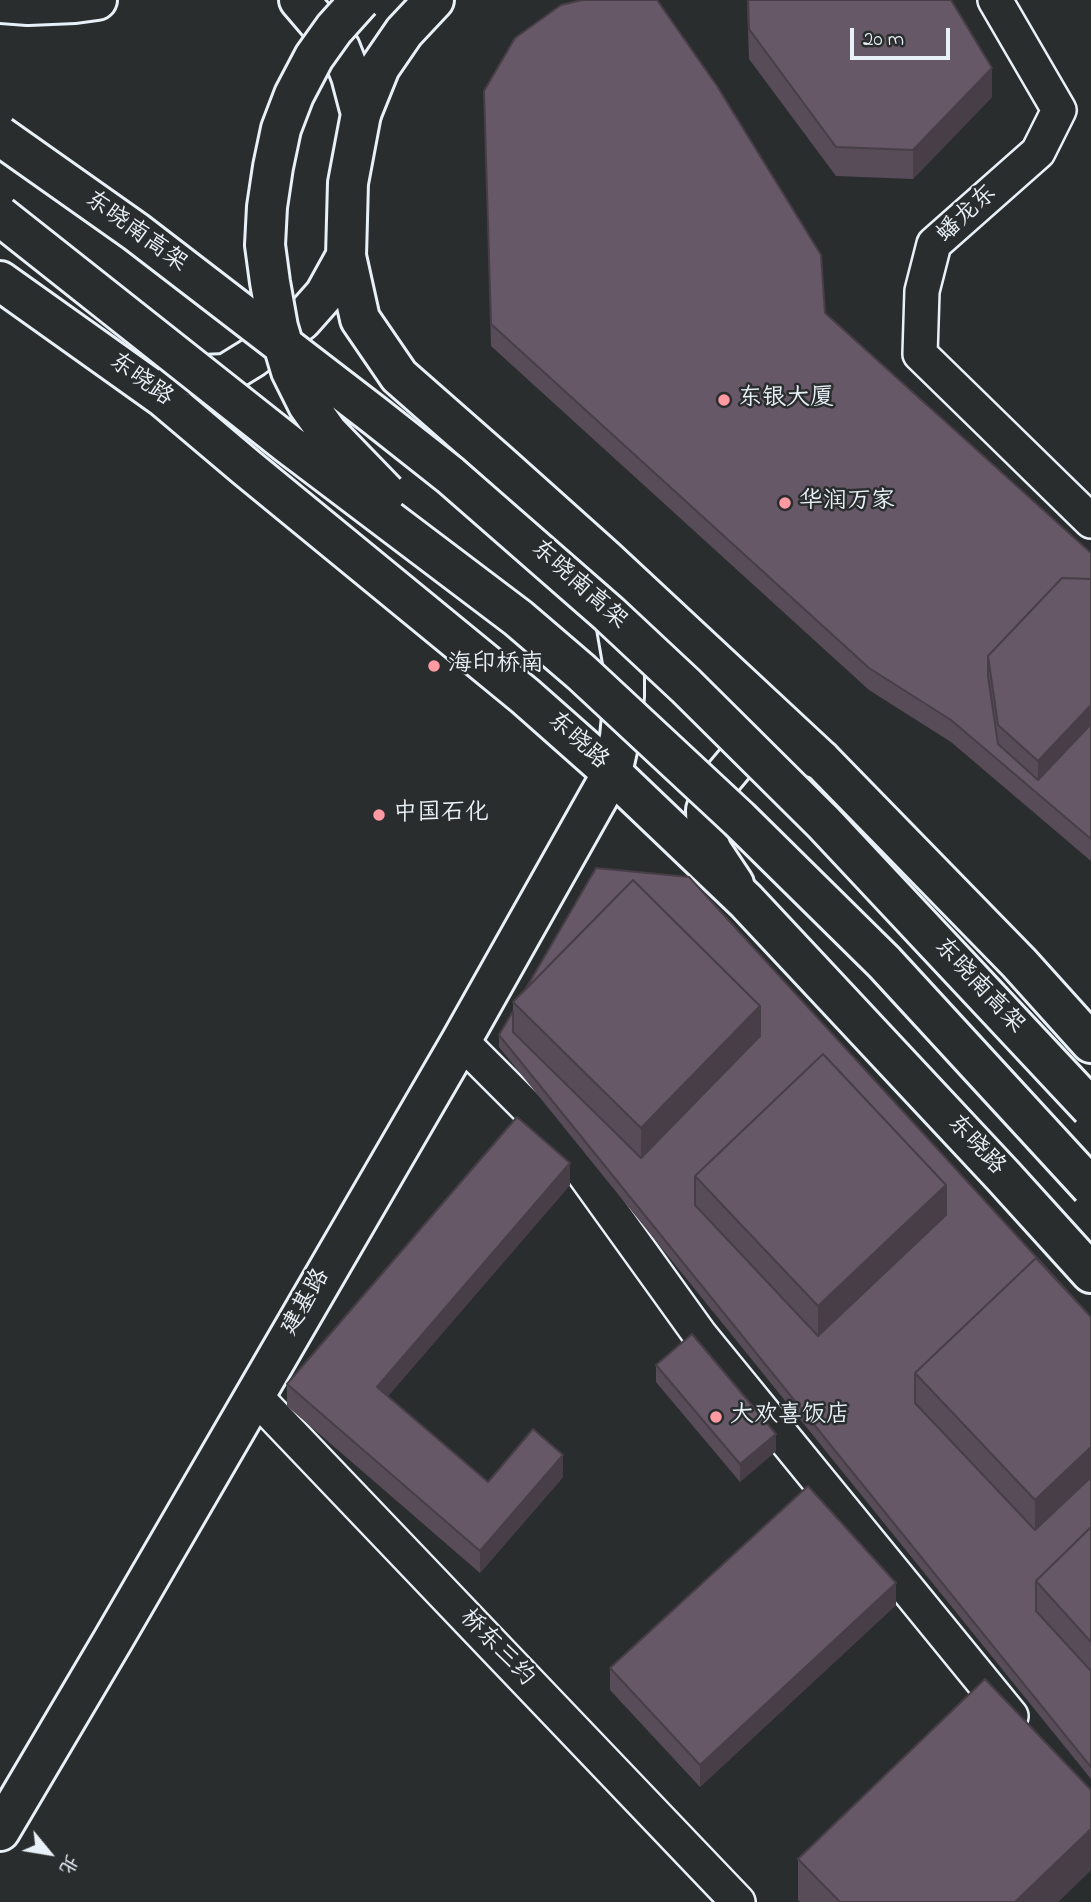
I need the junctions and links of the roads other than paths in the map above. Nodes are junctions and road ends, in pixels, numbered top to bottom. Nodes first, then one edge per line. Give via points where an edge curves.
1 (97, 0) edge
2 (299, 0) edge
3 (360, 0) edge
4 (435, 0) edge
5 (995, 0) edge
6 (0, 3) edge
7 (361, 114) junction
8 (0, 136) edge
9 (0, 216) edge
10 (346, 256) junction
11 (0, 281) edge
12 (120, 366) junction
13 (1091, 521) edge
14 (605, 559) junction
15 (518, 618) junction
16 (821, 760) junction
17 (611, 772) junction
18 (746, 901) junction
19 (461, 1041) junction
20 (1091, 1043) edge
21 (1091, 1108) edge
22 (1091, 1186) edge
23 (1091, 1273) edge
24 (254, 1395) junction
25 (1030, 1739) edge
26 (0, 1831) edge
27 (738, 1902) edge

1 - 6 main road
2 - 7 main road via 340,48
3 - 15 main road, bridge via 314,57 281,129 265,245 278,327 291,371 328,433
4 - 7 main road via 380,66
5 - 13 street, 蟠龙东 via 1059,110 1038,152 934,244 922,291 920,354
7 - 10 main road via 348,183
8 - 21 main road, 东晓南高架, bridge via 136,232 353,398 561,570 824,823
9 - 15 main road, bridge via 288,444
10 - 12 main road via 325,294 302,320 226,374 170,376
10 - 14 main road via 360,319 399,376
11 - 12 main road, 东晓路
12 - 17 main road, 东晓路 via 516,688
14 - 16 main road
14 - 17 main road, 建基路 via 624,668 620,737
15 - 22 main road, bridge via 632,718 884,962
16 - 18 main road via 791,750 760,749 736,762 715,787 706,810 708,838
16 - 20 main road
17 - 18 main road, 东晓路
17 - 19 main road, 建基路
18 - 23 main road, 东晓路
19 - 24 main road, 建基路
19 - 25 street via 559,1139 700,1335
24 - 26 main road, 建基路
24 - 27 street, 桥东三约

